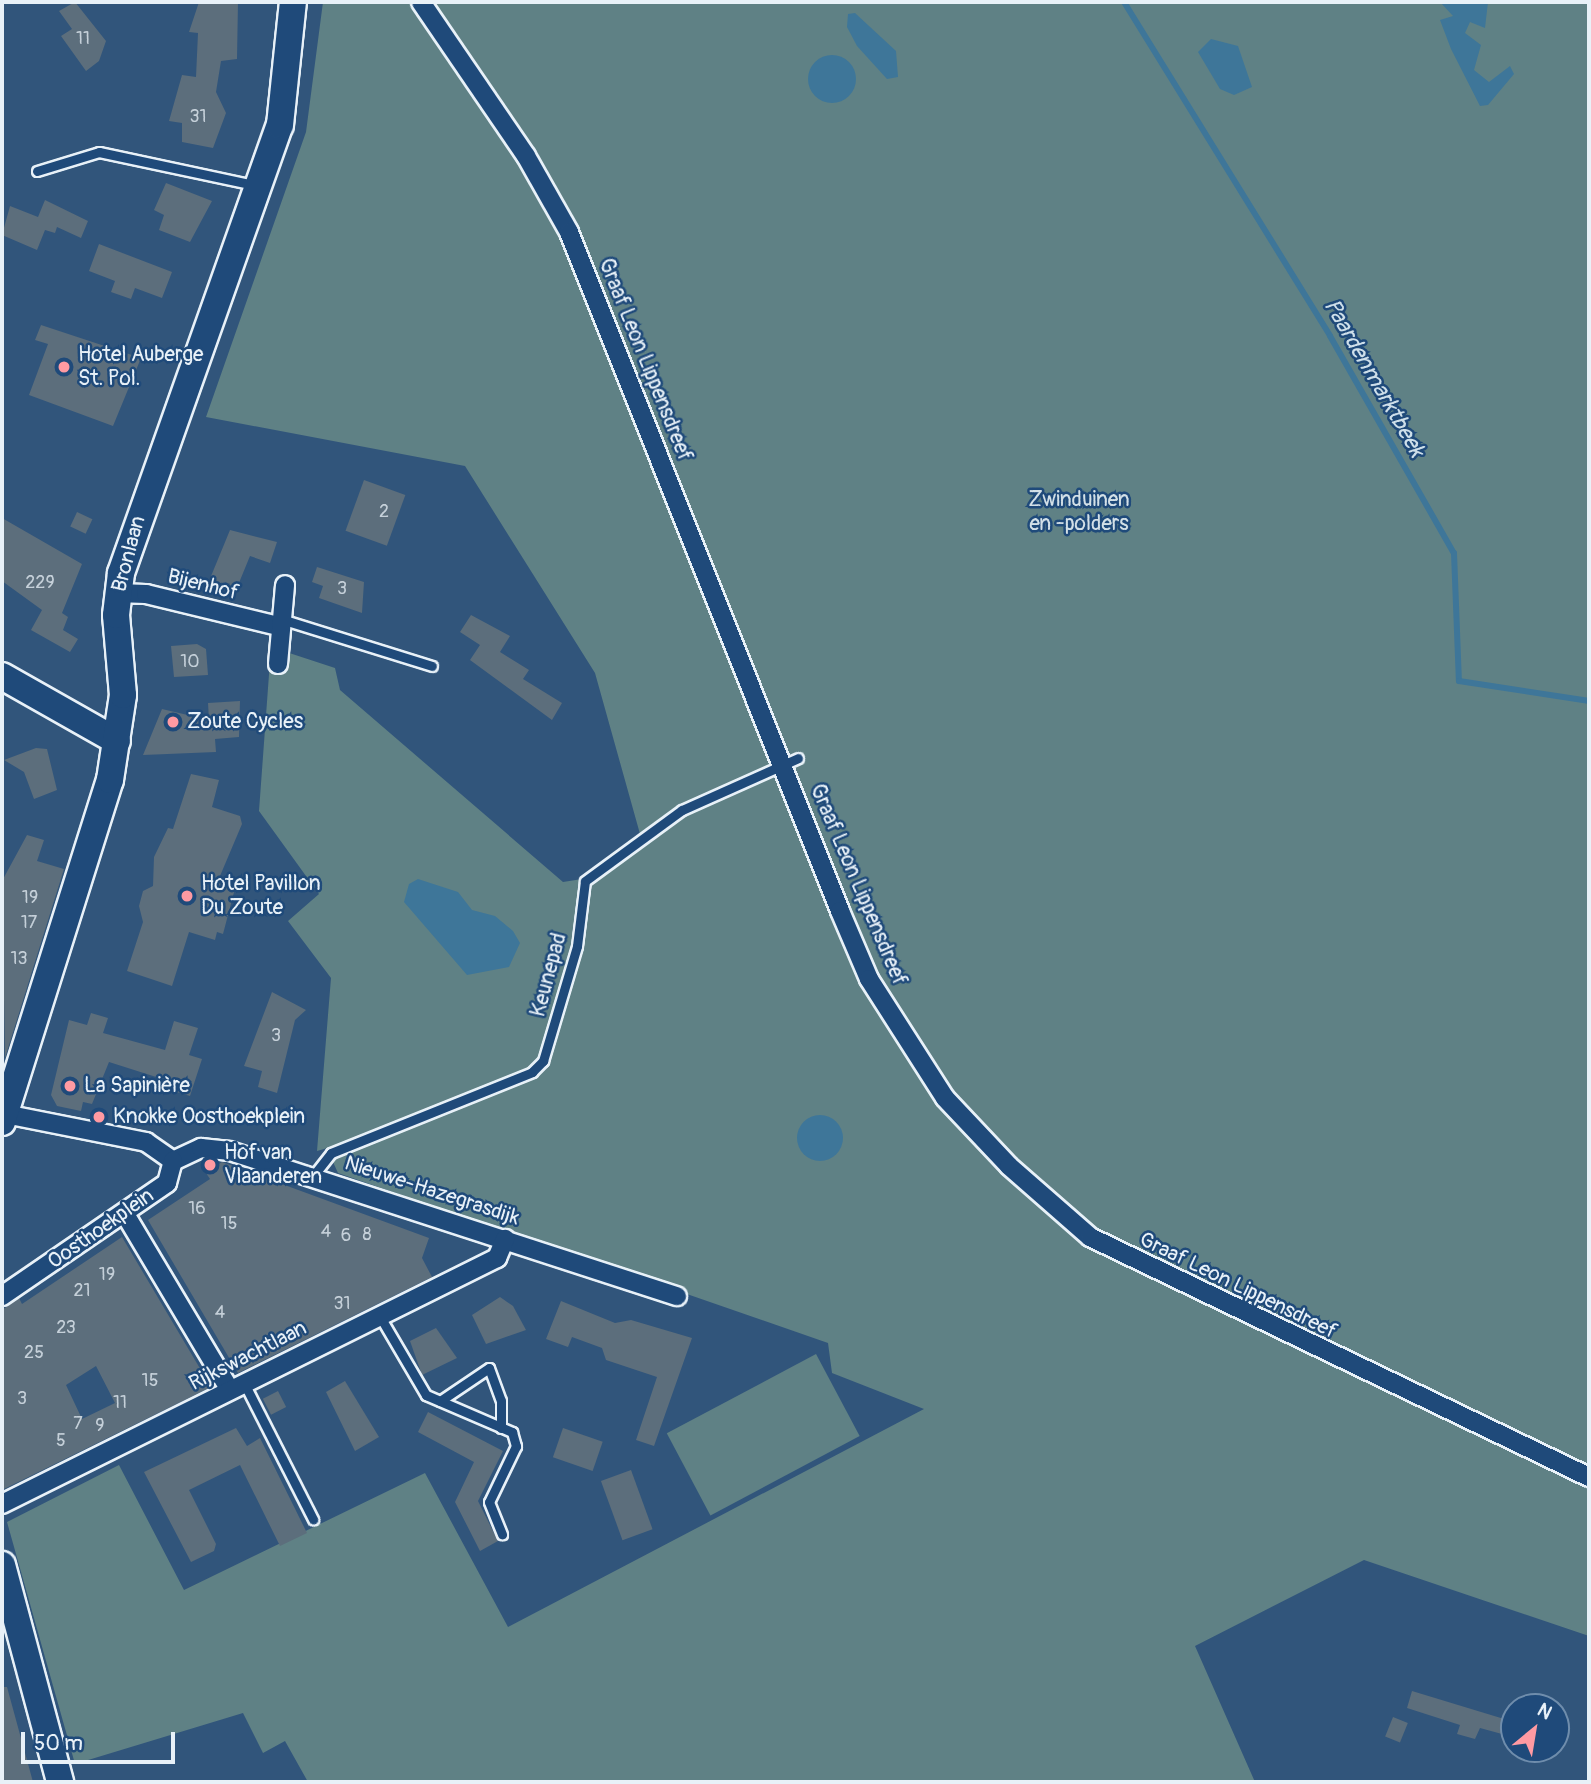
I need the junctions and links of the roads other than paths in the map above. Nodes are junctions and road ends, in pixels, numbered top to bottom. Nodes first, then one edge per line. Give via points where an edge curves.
1 (293, 2) edge
2 (421, 2) edge
3 (37, 171) dead end
4 (259, 187) junction
5 (285, 584) dead end
6 (117, 593) junction
7 (278, 622) junction
8 (278, 664) dead end
9 (432, 666) dead end
10 (2, 676) edge
11 (117, 741) junction
12 (790, 761) junction
13 (3, 1118) edge
14 (173, 1161) junction
15 (313, 1176) junction
16 (125, 1214) junction
17 (505, 1239) junction
18 (2, 1296) edge
19 (677, 1296) dead end
20 (379, 1315) junction
21 (237, 1387) junction
22 (440, 1401) junction
23 (501, 1428) junction
24 (1589, 1477) edge
25 (2, 1504) edge
26 (313, 1519) dead end
27 (502, 1534) dead end
28 (2, 1565) edge
29 (60, 1782) edge

1 - 4 street, Bronlaan via 280,125
2 - 12 street, Graaf Leon Lippensdreef via 526,156 569,232
3 - 4 lane via 99,152
4 - 6 street, Bronlaan via 133,531
5 - 7 street
6 - 7 street, Bijenhof via 146,594
6 - 11 street, Bronlaan via 123,695
7 - 8 street
7 - 9 lane
10 - 11 street
11 - 13 street, Bronlaan
12 - 15 lane, Keunepad via 682,810 585,881 577,946 543,1060 532,1072 331,1153
12 - 24 street, Graaf Leon Lippensdreef via 869,979 945,1098 1047,1202 1134,1263
13 - 14 street via 146,1142
14 - 15 street, Nieuwe-Hazegrasdijk via 211,1149
14 - 16 street, Oosthoekplein via 167,1183
15 - 17 street, Nieuwe-Hazegrasdijk
16 - 18 street, Oosthoekplein
16 - 21 street
17 - 19 street, Nieuwe-Hazegrasdijk
17 - 20 street, Rijkswachtlaan via 497,1258
20 - 21 street, Rijkswachtlaan
20 - 22 lane via 416,1385
21 - 25 street, Rijkswachtlaan
21 - 26 lane
22 - 23 lane
22 - 23 lane via 489,1368 501,1401
23 - 27 lane via 512,1432 516,1446 489,1502
28 - 29 street

